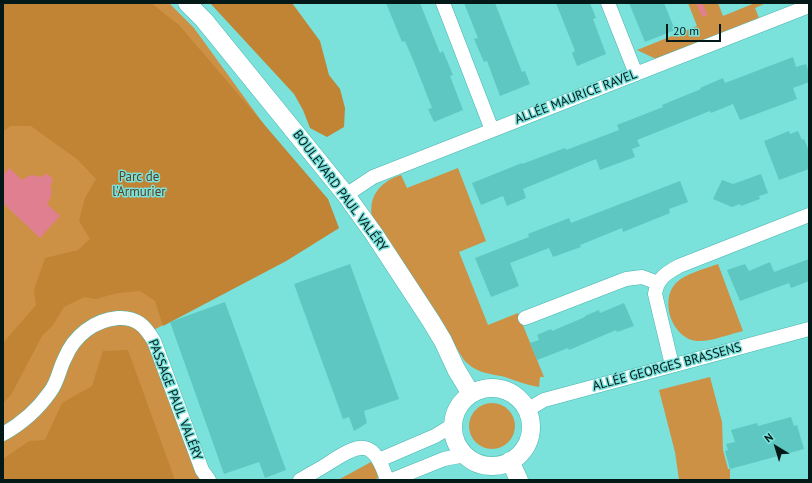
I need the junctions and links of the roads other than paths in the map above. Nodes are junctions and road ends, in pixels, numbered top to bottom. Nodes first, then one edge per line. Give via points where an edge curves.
1 (187, 3) edge
2 (443, 3) edge
3 (608, 3) edge
4 (804, 6) edge
5 (636, 74) junction
6 (492, 130) junction
7 (346, 195) junction
8 (809, 215) edge
9 (658, 283) junction
10 (525, 318) dead end
11 (809, 329) edge
12 (672, 366) junction
13 (471, 394) junction
14 (527, 410) junction
15 (453, 425) junction
16 (3, 434) edge
17 (465, 455) junction
18 (380, 460) junction
19 (510, 461) junction
20 (209, 480) edge
21 (300, 480) edge
22 (387, 480) edge
23 (392, 480) edge
24 (519, 480) edge

1 - 7 street, BOULEVARD PAUL VALÉRY via 204,20
2 - 6 street
3 - 5 street
4 - 5 street, ALLÉE MAURICE RAVEL
5 - 6 street, ALLÉE MAURICE RAVEL
6 - 7 street, ALLÉE MAURICE RAVEL via 373,177
7 - 13 street, BOULEVARD PAUL VALÉRY via 431,320
8 - 9 street via 679,266 663,276
9 - 10 street via 642,277 626,279
9 - 12 street via 655,299
11 - 12 street, ALLÉE GEORGES BRASSENS
12 - 14 street, ALLÉE GEORGES BRASSENS via 544,400
13 - 14 street via 487,388 503,389 517,397
13 - 15 street via 455,413
14 - 19 street via 531,425 529,439 521,452
15 - 17 street via 456,441
15 - 18 street via 435,436
16 - 20 street, PASSAGE PAUL VALÉRY via 24,420 46,397 55,384 68,352 86,331 106,320 120,318 136,321 144,326 154,341 202,470
17 - 19 street via 474,462 486,466
17 - 23 street via 444,459
18 - 21 street via 368,449 354,448
18 - 22 street
19 - 24 street

